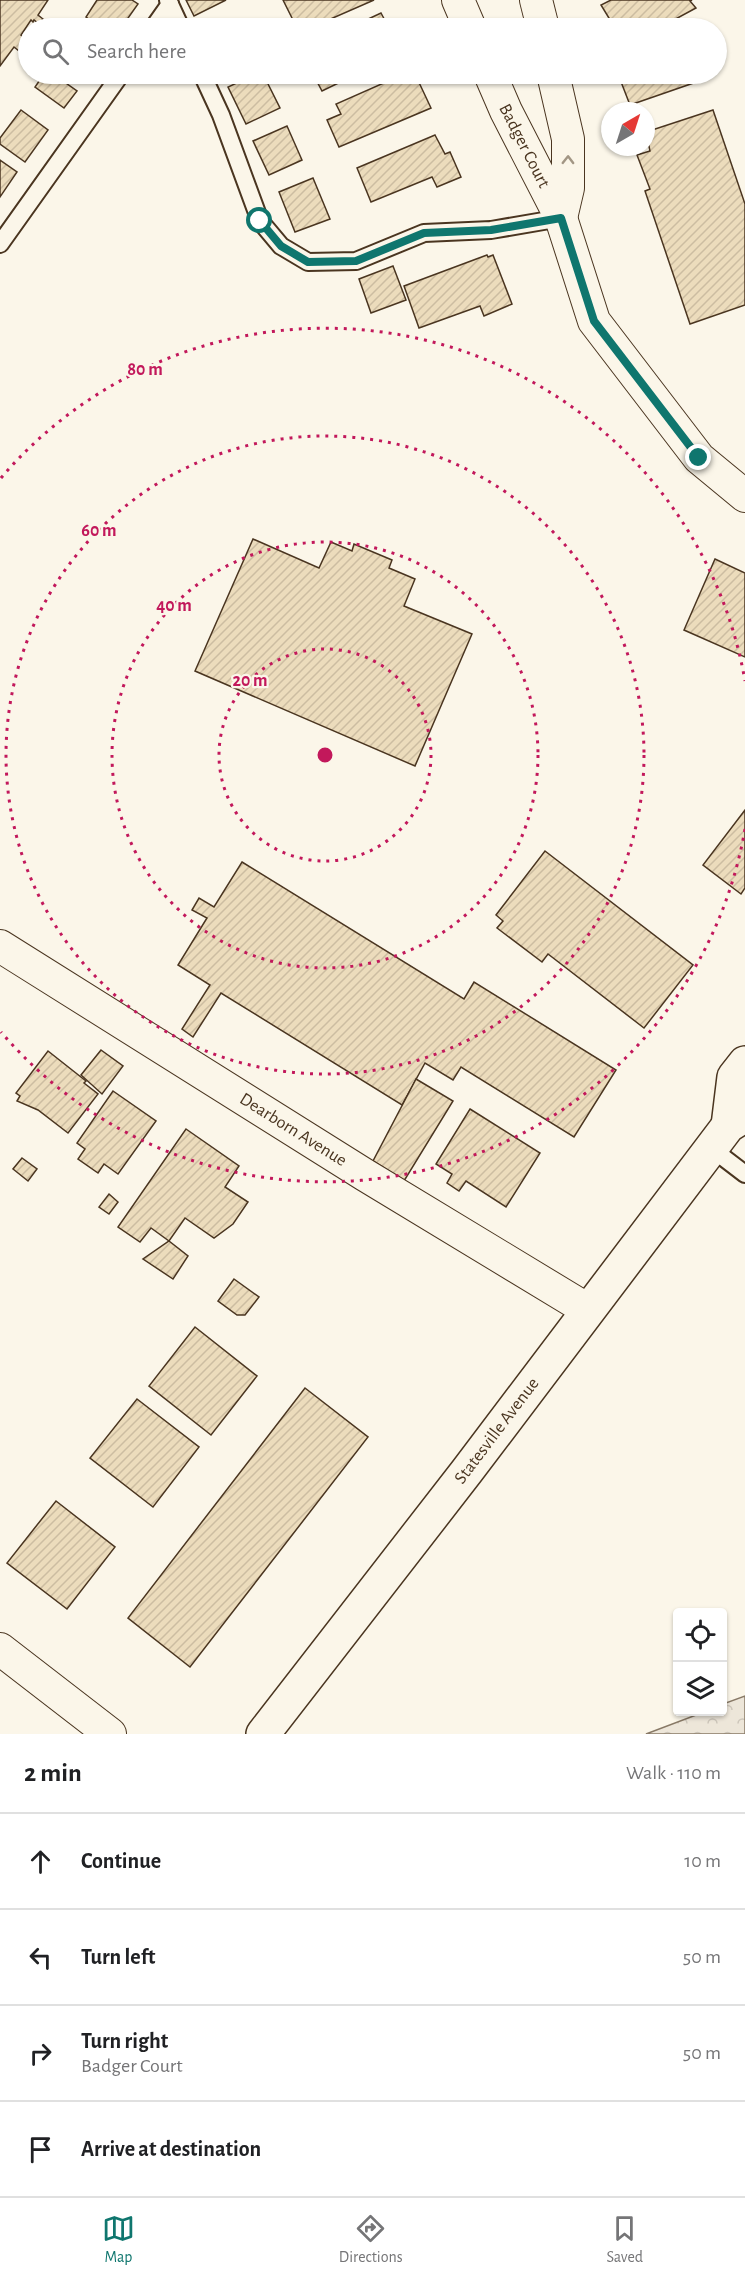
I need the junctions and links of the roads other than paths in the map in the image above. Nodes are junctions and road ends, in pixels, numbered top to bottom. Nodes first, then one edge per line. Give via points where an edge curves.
1 (536, 0) edge
2 (169, 2) edge
3 (159, 18) edge
4 (176, 18) edge
5 (540, 18) edge
6 (114, 84) edge
7 (207, 84) edge
8 (494, 84) edge
9 (555, 84) edge
10 (561, 218) junction
11 (0, 244) edge
12 (745, 496) edge
13 (0, 946) edge
14 (745, 1063) edge
15 (728, 1129) edge
16 (745, 1174) edge
17 (588, 1310) junction
18 (0, 1648) edge
19 (110, 1734) edge
20 (263, 1734) edge

1 - 5 street
2 - 3 lane
2 - 4 lane
6 - 11 lane
7 - 10 lane via 260,221 281,246 308,262 356,261 424,233 491,230
8 - 10 street, Badger Court
10 -> 9 street, Badger Court via 568,188 568,139
10 - 12 street, Badger Court via 594,321 699,458
13 - 17 street, Dearborn Avenue
14 - 15 main road via 734,1077
15 - 16 lane
15 - 17 main road, Statesville Avenue
17 - 20 main road, Statesville Avenue
18 - 19 street

